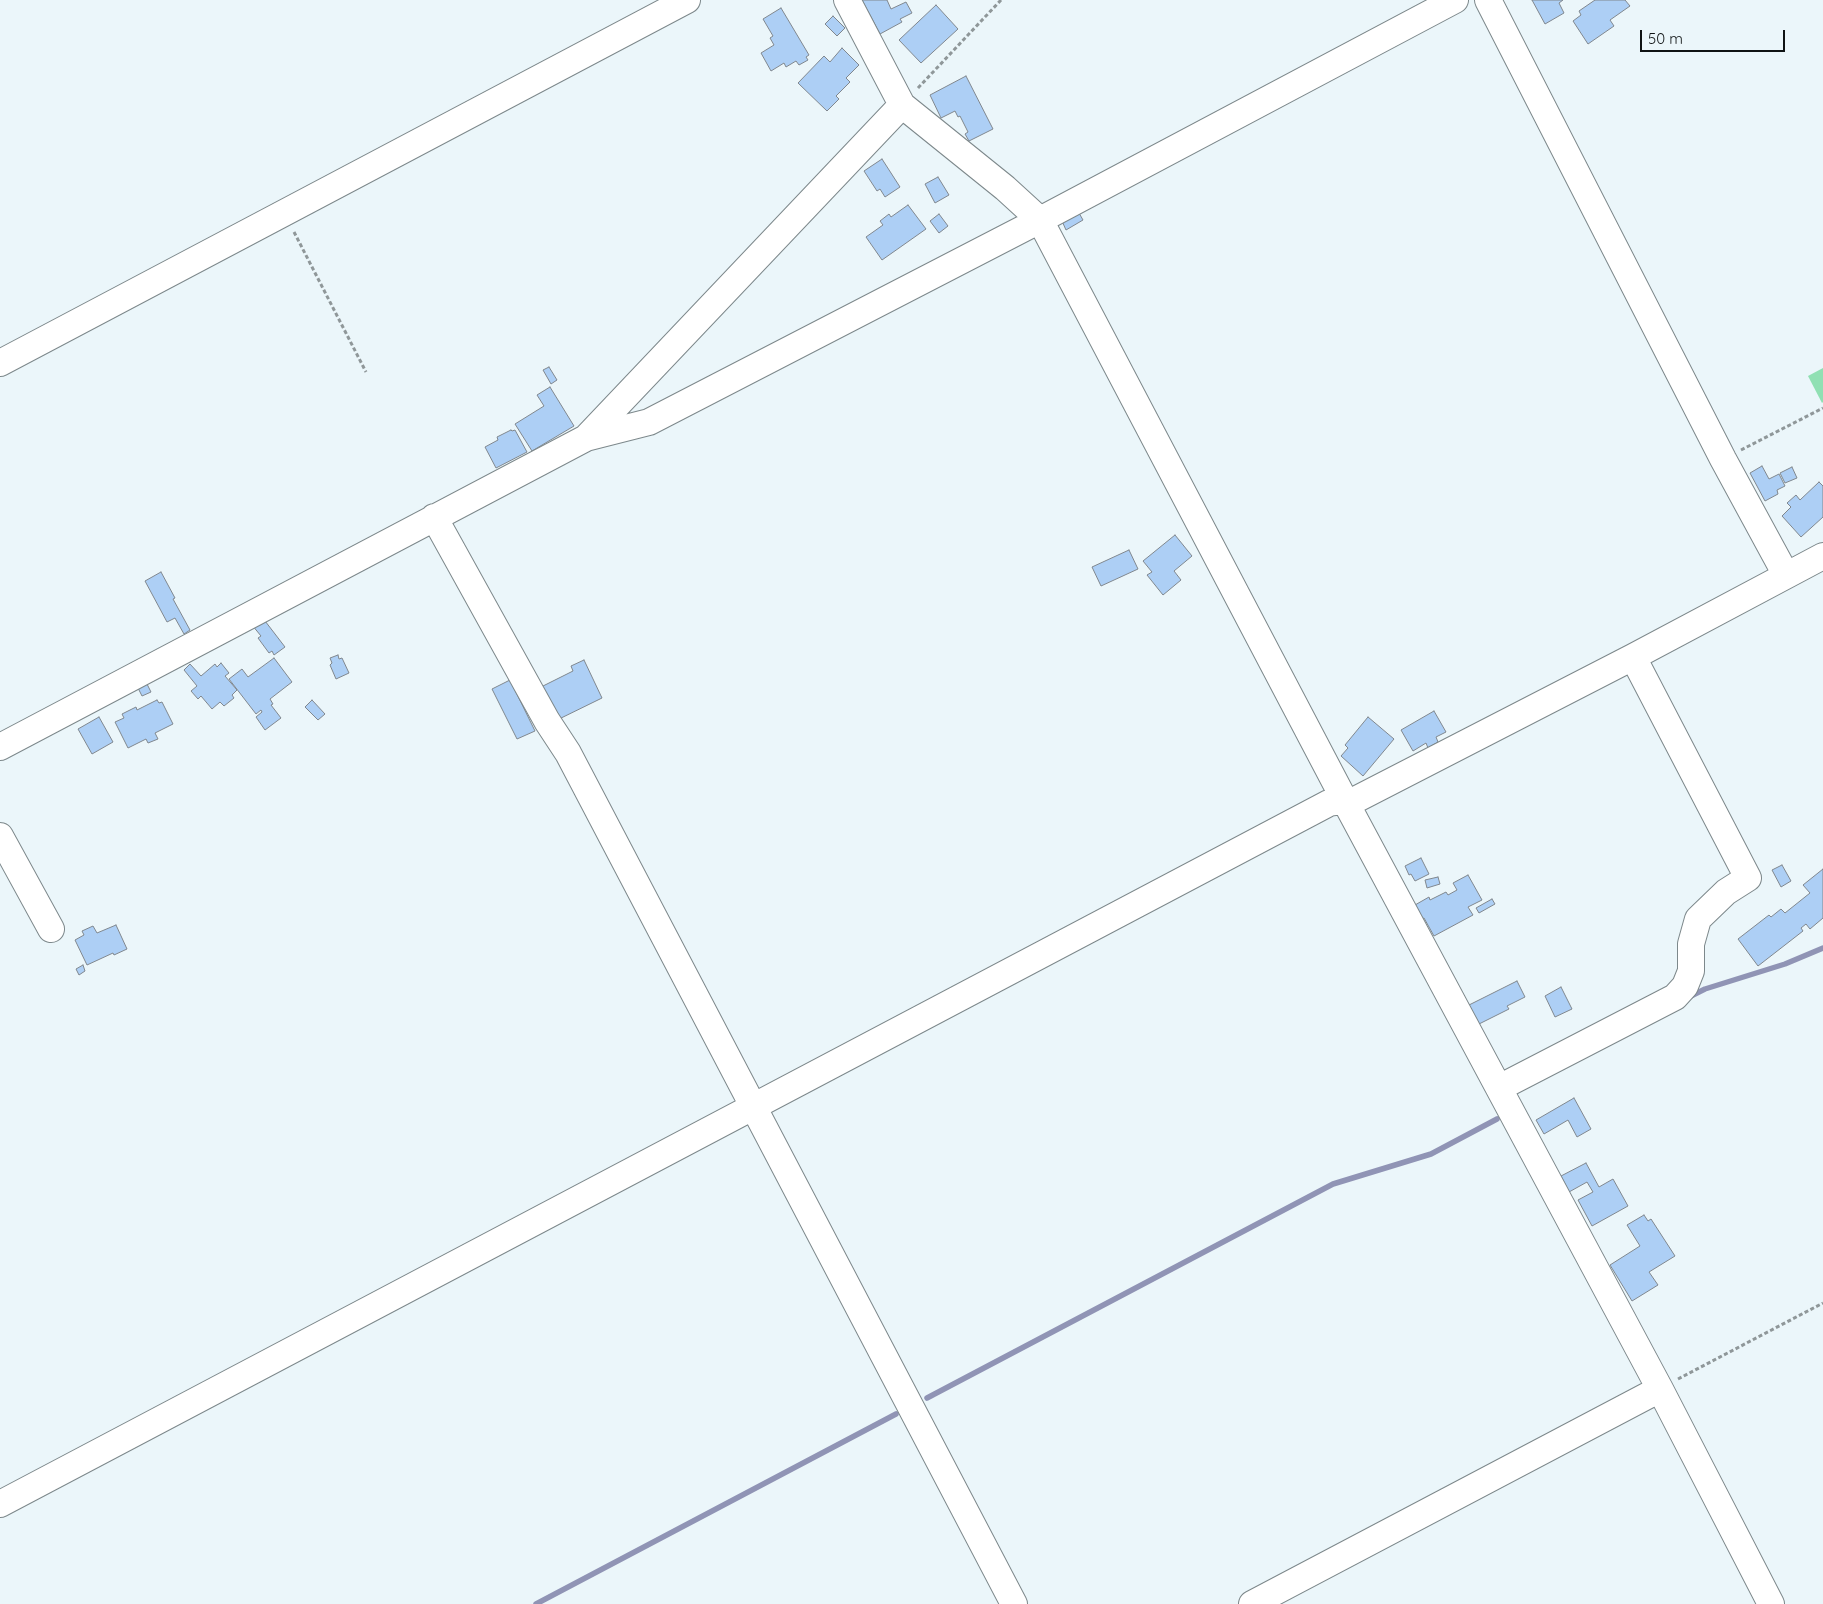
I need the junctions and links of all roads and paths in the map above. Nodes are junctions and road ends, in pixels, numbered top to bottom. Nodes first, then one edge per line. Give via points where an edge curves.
1 (687, 0) edge
2 (847, 0) edge
3 (1001, 0) edge
4 (1455, 0) edge
5 (1488, 0) edge
6 (902, 105) junction
7 (284, 213) junction
8 (1040, 220) junction
9 (0, 363) edge
10 (366, 372) dead end
11 (1823, 408) edge
12 (586, 438) junction
13 (1723, 459) junction
14 (434, 517) junction
15 (1823, 556) edge
16 (1786, 576) junction
17 (1632, 657) junction
18 (0, 747) edge
19 (1345, 801) junction
20 (0, 836) edge
21 (52, 929) dead end
22 (1499, 1088) junction
23 (755, 1106) junction
24 (1823, 1303) edge
25 (1660, 1389) junction
26 (0, 1504) edge
27 (1014, 1604) edge
28 (1252, 1604) edge
29 (1771, 1604) edge

1 - 7 street
2 - 6 street
3 - 6 path
4 - 8 street
5 - 13 street
6 - 8 street
6 - 12 street
7 - 9 street
7 - 10 path
8 - 12 street via 649,422
8 - 19 street
11 - 13 path
12 - 14 street
13 - 16 street
14 - 18 street
14 - 23 street via 568,753
15 - 16 street
16 - 17 street
17 - 19 street via 1357,799
17 - 22 street via 1748,878 1726,892 1698,918 1691,944 1691,971 1685,986 1675,997
19 - 22 street
19 - 23 street via 1329,802
20 - 21 street
22 - 25 street
23 - 26 street
23 - 27 street
24 - 25 path
25 - 28 street
25 - 29 street

